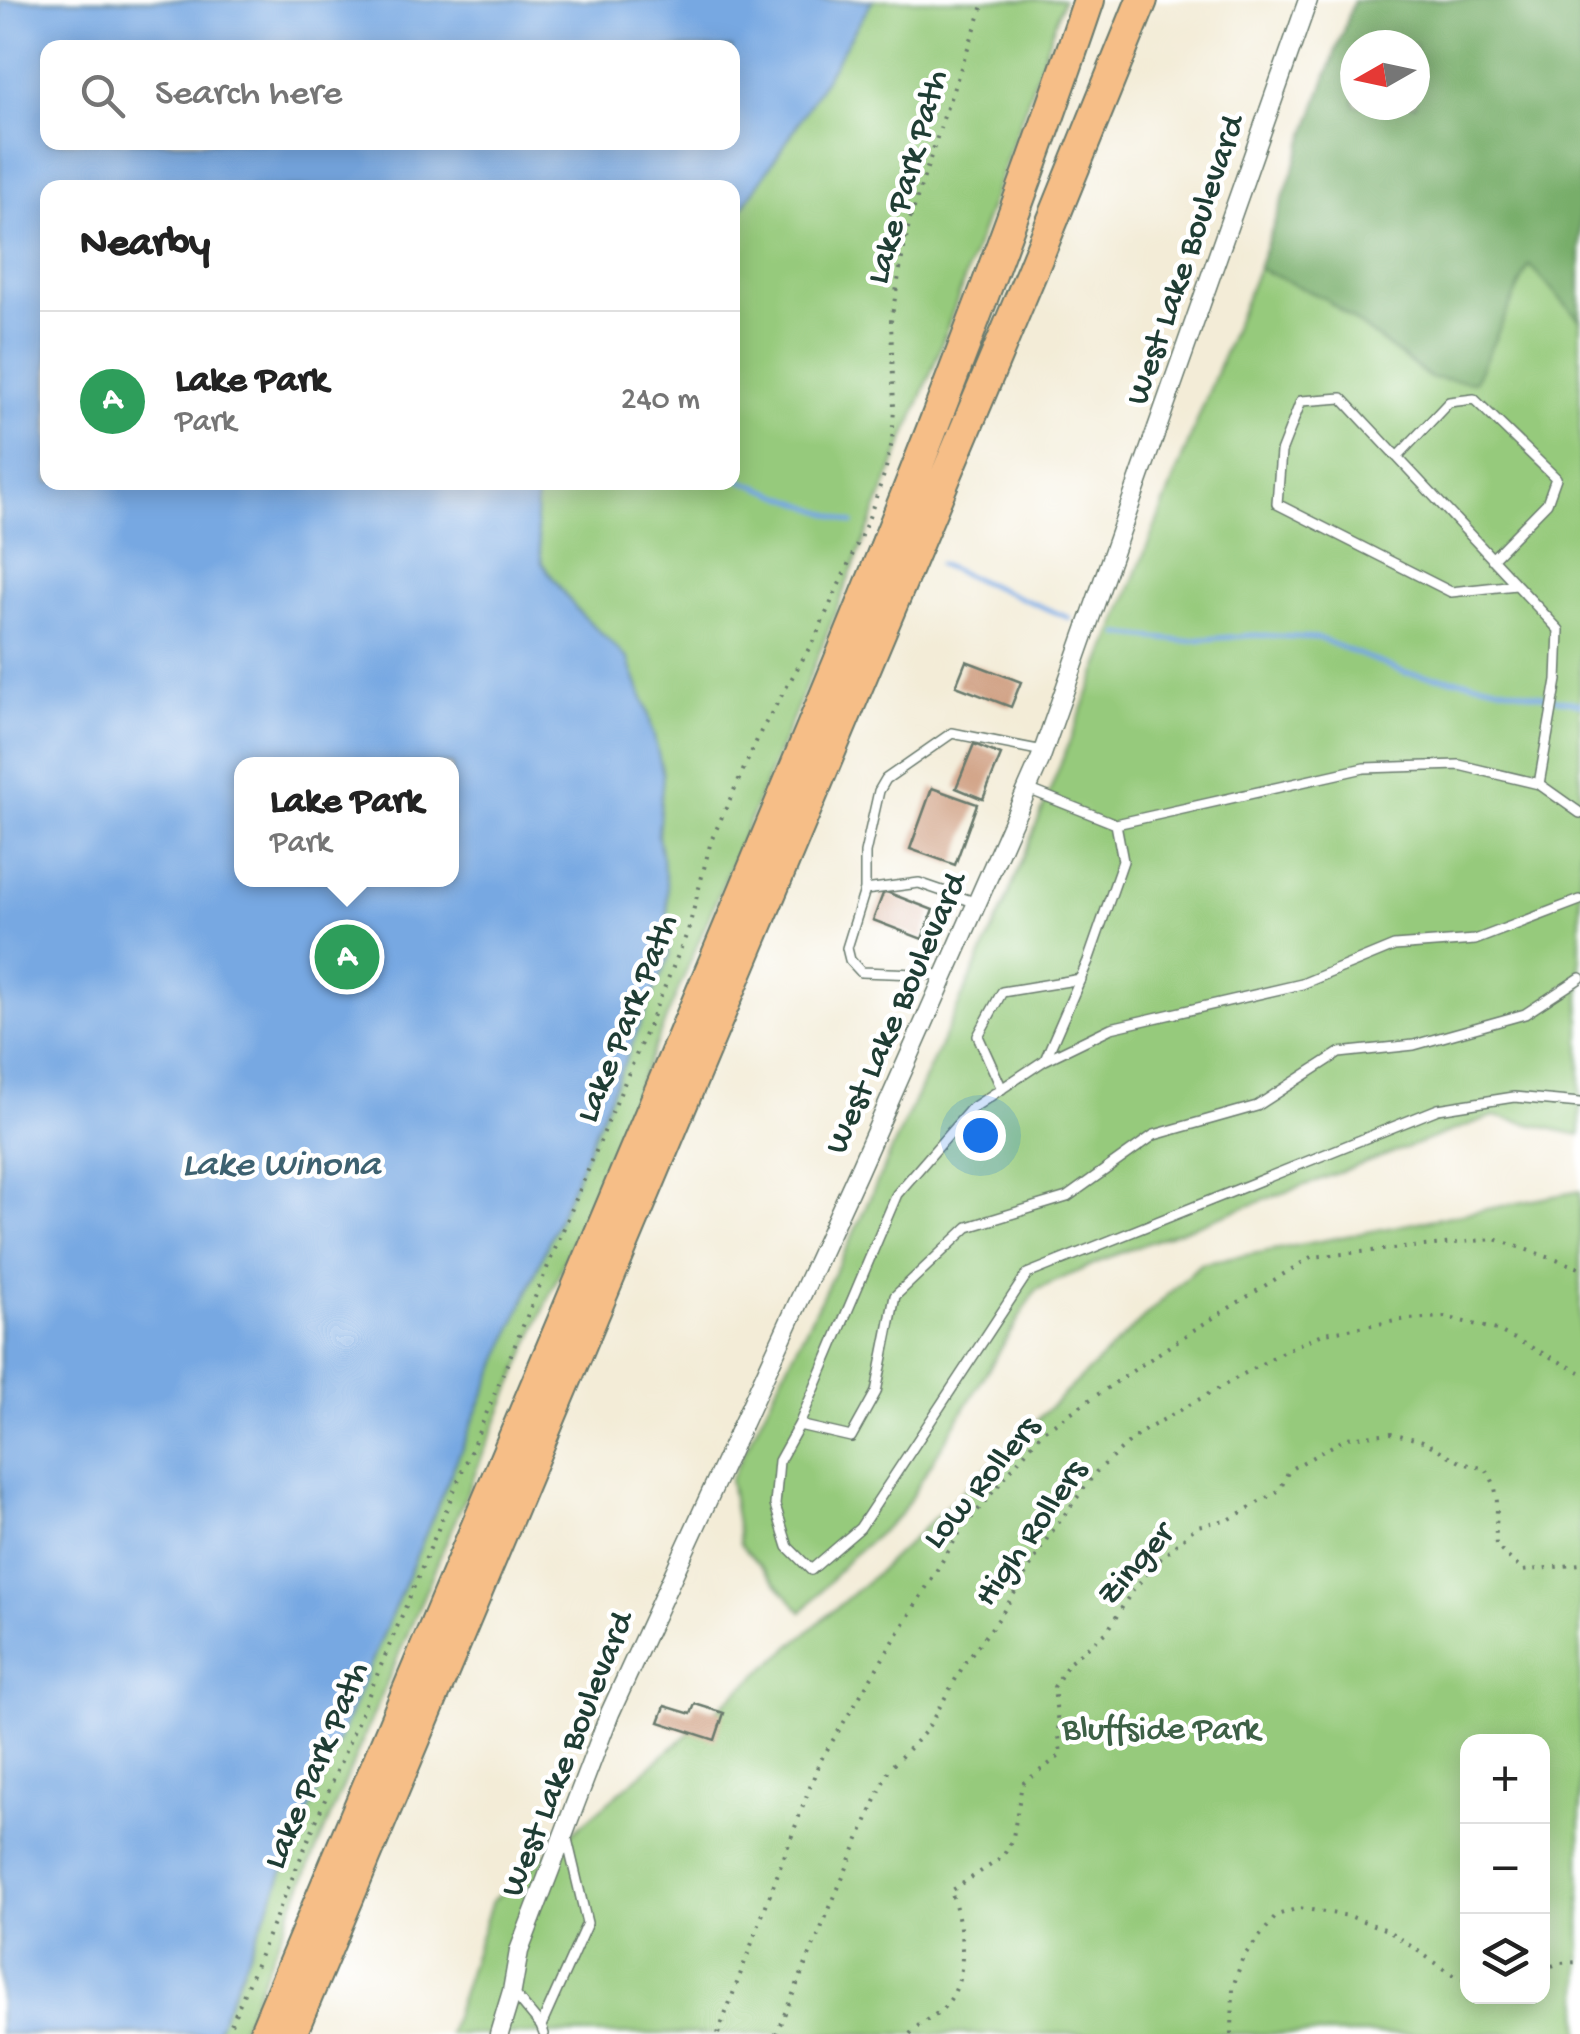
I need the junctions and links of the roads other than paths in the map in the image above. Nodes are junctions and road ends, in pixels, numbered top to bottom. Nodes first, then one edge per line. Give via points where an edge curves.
1 (1089, 0) edge
2 (1142, 0) edge
3 (1308, 0) edge
4 (1397, 457) junction
5 (1492, 559) junction
6 (1516, 585) junction
7 (1043, 751) junction
8 (1539, 784) junction
9 (1028, 789) junction
10 (1580, 813) edge
11 (1116, 824) junction
12 (865, 890) junction
13 (1580, 900) edge
14 (977, 903) junction
15 (945, 974) junction
16 (1580, 978) edge
17 (1081, 979) junction
18 (1045, 1060) junction
19 (1002, 1089) junction
20 (1580, 1103) edge
21 (799, 1425) junction
22 (565, 1831) junction
23 (512, 1991) junction
24 (542, 2030) edge
25 (264, 2034) edge
26 (290, 2034) edge
27 (499, 2034) edge

1 - 25 highway via 914,479
2 - 26 highway
3 - 7 street, West Lake Boulevard
4 - 5 lane
4 - 5 lane via 1448,402 1474,398 1556,478 1547,503
4 - 6 lane via 1342,398 1301,401 1281,452 1277,504 1451,592
5 - 6 lane
6 - 8 lane via 1559,630
7 - 9 street, West Lake Boulevard
7 - 12 lane via 952,733 886,779 865,853
8 - 10 lane
8 - 11 lane via 1459,765 1364,768
9 - 11 lane
9 - 14 street, West Lake Boulevard
11 - 17 lane via 1122,861
12 - 14 lane via 920,884
12 - 15 lane via 847,948 861,972
13 - 18 lane via 1476,940 1394,946 1302,984 1112,1028
14 - 15 street, West Lake Boulevard
15 - 22 street, West Lake Boulevard via 610,1713
16 - 21 lane via 1526,1014 1414,1045 1339,1053 1257,1106 1154,1135 1067,1198 968,1227 895,1296 876,1392 850,1437
17 - 18 lane
17 - 19 lane via 1002,992 978,1036
18 - 19 lane
19 - 21 lane via 971,1110 898,1194
20 - 21 lane via 1514,1097 1438,1108 1027,1274 860,1528 811,1570 788,1547 775,1506 779,1461
22 - 23 street, West Lake Boulevard via 519,1951
22 - 24 lane via 587,1923
23 - 24 lane
23 - 27 street, West Lake Boulevard

